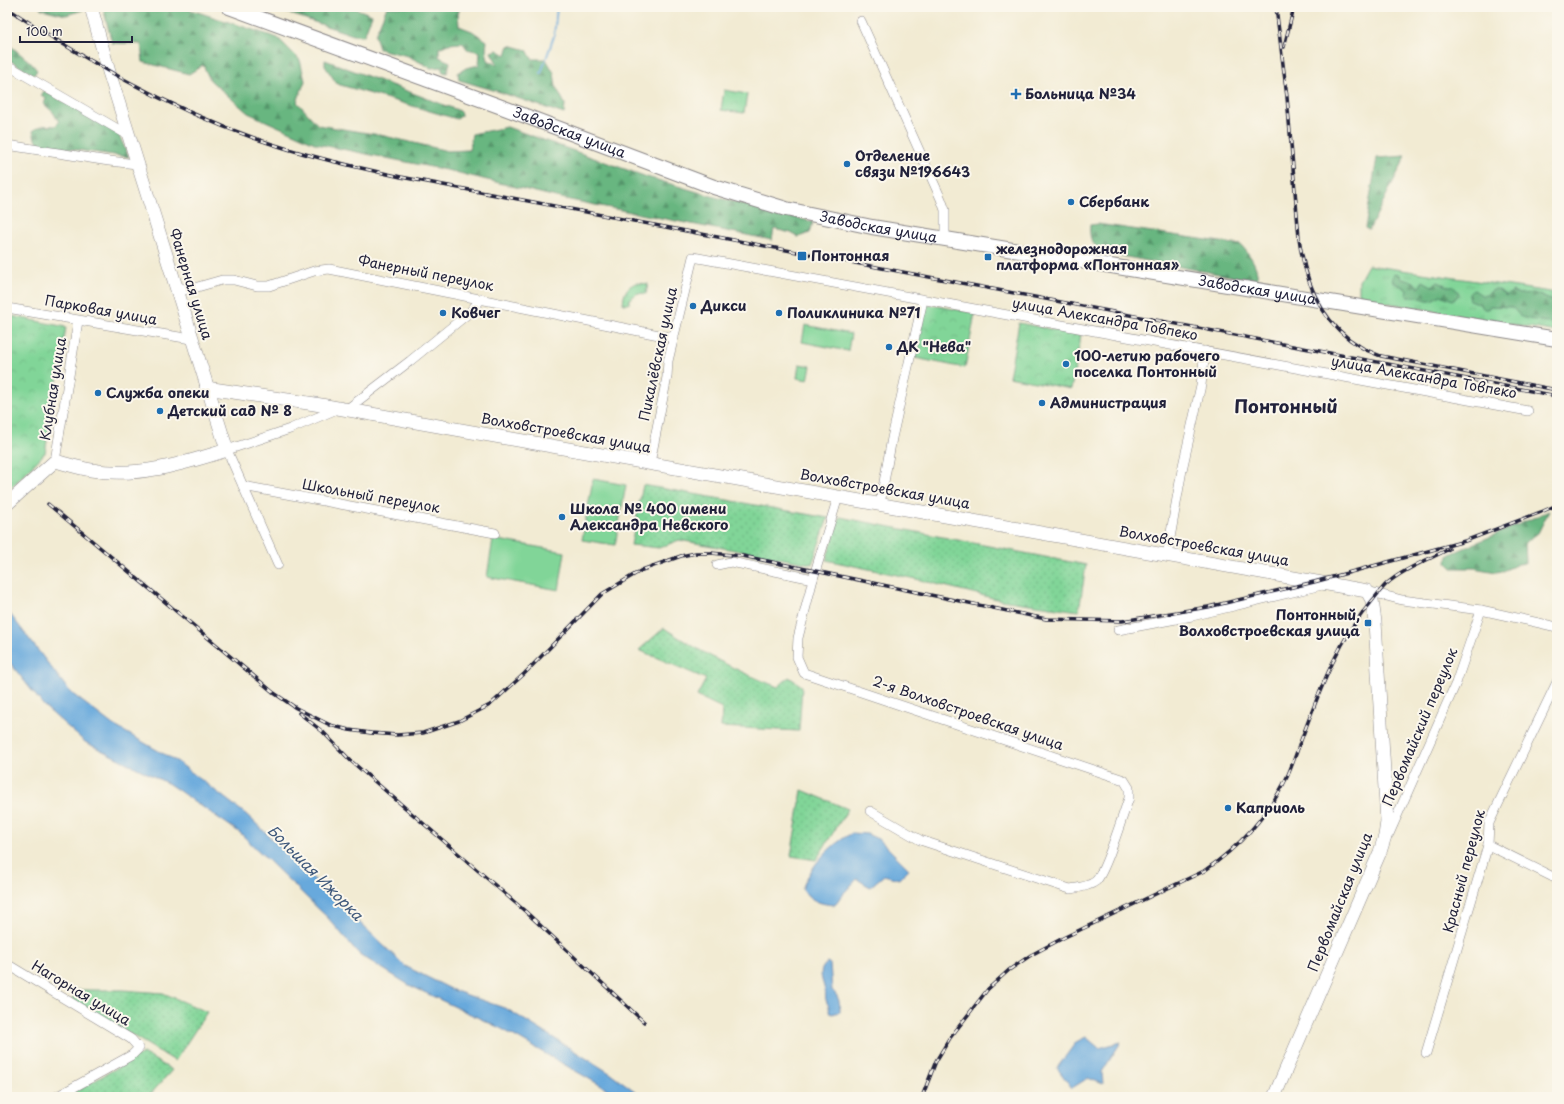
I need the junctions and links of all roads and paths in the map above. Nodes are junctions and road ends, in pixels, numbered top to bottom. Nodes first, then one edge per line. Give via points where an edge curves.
1 (91, 7) edge
2 (229, 7) edge
3 (861, 21) dead end
4 (7, 65) edge
5 (128, 135) junction
6 (7, 145) edge
7 (138, 164) junction
8 (945, 239) junction
9 (690, 273) joint
10 (174, 284) junction
11 (481, 299) junction
12 (922, 300) junction
13 (7, 308) edge
14 (78, 321) junction
15 (674, 338) junction
16 (191, 339) junction
17 (1557, 339) edge
18 (1205, 351) junction
19 (206, 388) junction
20 (341, 409) junction
21 (1528, 411) dead end
22 (227, 450) junction
23 (55, 462) junction
24 (650, 463) junction
25 (243, 486) junction
26 (838, 497) junction
27 (7, 504) edge
28 (880, 504) junction
29 (495, 533) dead end
30 (1167, 555) junction
31 (278, 565) dead end
32 (717, 566) dead end
33 (813, 580) junction
34 (1327, 584) junction
35 (1367, 591) junction
36 (1481, 610) junction
37 (1557, 627) edge
38 (1118, 630) dead end
39 (1557, 682) edge
40 (870, 811) dead end
41 (1488, 844) junction
42 (1380, 852) junction
43 (1557, 879) edge
44 (7, 964) edge
45 (1426, 1053) dead end
46 (56, 1097) edge
47 (1274, 1097) edge

1 - 5 street, Фанерная улица
2 - 8 main road, Заводская улица via 721,189 816,216
3 - 8 street via 945,210
4 - 5 street
5 - 7 street, Фанерная улица
6 - 7 street
7 - 10 street, Фанерная улица
8 - 17 main road, Заводская улица
9 - 12 street, улица Александра Товпеко via 693,257
9 - 15 street, Пикалёвская улица
10 - 11 street, Фанерный переулок via 187,290 222,280 269,286 314,271 329,269
10 - 16 street, Фанерная улица
11 - 15 street, Фанерный переулок
11 - 20 street via 470,312 410,361
12 - 18 street, улица Александра Товпеко
12 - 28 street
13 - 14 street, Парковая улица
14 - 16 street, Парковая улица
14 - 23 street, Клубная улица
15 - 24 street, Пикалёвская улица
16 - 19 street, Фанерная улица
18 - 21 street, улица Александра Товпеко
18 - 30 street
19 - 20 street, Волховстроевская улица
19 - 22 street, Фанерная улица
20 - 22 street
20 - 24 street, Волховстроевская улица
22 - 23 street via 175,465 125,472 92,470
22 - 25 street, Фанерная улица
23 - 27 street
24 - 26 street, Волховстроевская улица
25 - 29 street, Школьный переулок
25 - 31 street, Фанерная улица
26 - 28 street, Волховстроевская улица
26 - 33 street
28 - 30 street, Волховстроевская улица
30 - 34 street, Волховстроевская улица
32 - 33 street via 731,562
33 - 40 street, 2-я Волховстроевская улица via 798,638 797,657 804,672 1124,780 1129,788 1129,798 1104,869 1096,881 1070,889 920,840
34 - 35 street, Волховстроевская улица
34 - 38 street via 1192,616
35 - 36 street, Волховстроевская улица via 1402,600
35 - 42 street, Первомайская улица via 1372,600 1375,622 1387,822
36 - 37 street, Волховстроевская улица
36 - 42 street, Первомайский переулок via 1456,683
39 - 41 street, Красный переулок via 1489,823
41 - 43 street
41 - 45 street, Красный переулок
42 - 47 street, Первомайская улица
44 - 46 street, Нагорная улица via 131,1039 139,1048 132,1056

